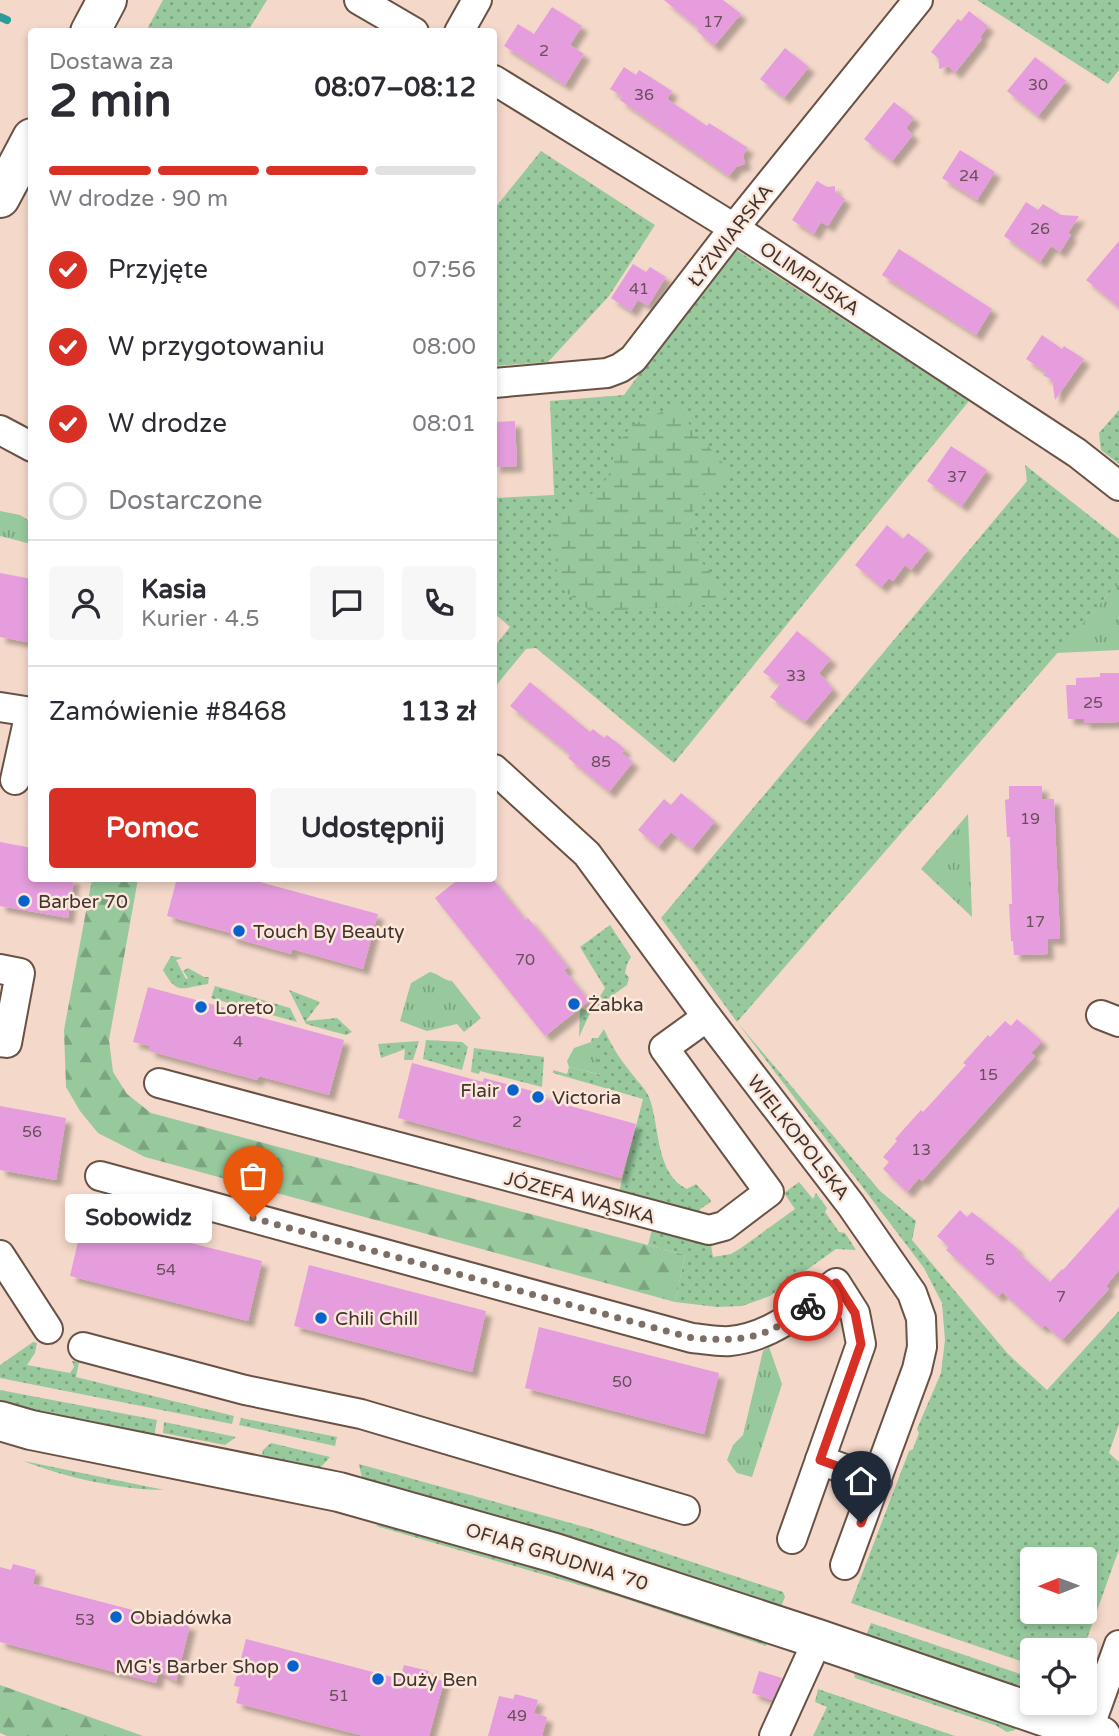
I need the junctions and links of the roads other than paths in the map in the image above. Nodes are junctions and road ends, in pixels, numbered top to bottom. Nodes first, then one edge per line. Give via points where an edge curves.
1 (107, 0) edge
2 (359, 0) edge
3 (477, 0) edge
4 (918, 0) edge
5 (92, 28) edge
6 (407, 28) edge
7 (460, 28) edge
8 (497, 82) edge
9 (28, 146) edge
10 (0, 198) edge
11 (734, 228) junction
12 (497, 383) edge
13 (0, 430) edge
14 (28, 445) edge
15 (1119, 486) edge
16 (0, 707) edge
17 (28, 712) edge
18 (28, 726) edge
19 (497, 772) edge
20 (16, 780) edge
21 (0, 969) edge
22 (707, 1017) junction
23 (0, 1042) edge
24 (159, 1083) dead end
25 (100, 1176) dead end
26 (0, 1255) edge
27 (48, 1329) dead end
28 (83, 1347) dead end
29 (0, 1422) edge
30 (820, 1460) junction
31 (877, 1480) junction
32 (685, 1510) dead end
33 (792, 1539) dead end
34 (845, 1565) dead end
35 (818, 1639) junction
36 (1119, 1645) edge
37 (1094, 1734) edge
38 (775, 1736) edge

1 - 5 street
2 - 6 street
3 - 7 street
4 - 11 street, ŁYŻWIARSKA
8 - 11 street, OLIMPIJSKA
9 - 10 street
11 - 12 street, ŁYŻWIARSKA via 633,359 620,368
11 - 15 street, OLIMPIJSKA via 1077,453
13 - 14 street
16 - 17 street
18 - 20 street
19 - 22 street, WIELKOPOLSKA via 587,853
21 - 23 street via 20,972 7,1044
22 - 24 street, JÓZEFA WĄSIKA via 664,1048 769,1192 724,1226 709,1230
22 - 31 street, WIELKOPOLSKA via 851,1205 912,1293 921,1318 918,1369
25 - 30 street via 692,1338 729,1341 757,1336 796,1315 836,1283 855,1313 861,1344
26 - 27 street
28 - 32 street via 245,1390 361,1414
29 - 35 street, OFIAR GRUDNIA '70 via 366,1500 555,1553
30 - 31 street
30 - 33 street
31 - 34 street, WIELKOPOLSKA
35 - 37 street, OFIAR GRUDNIA '70
35 - 38 street
36 - 37 street

